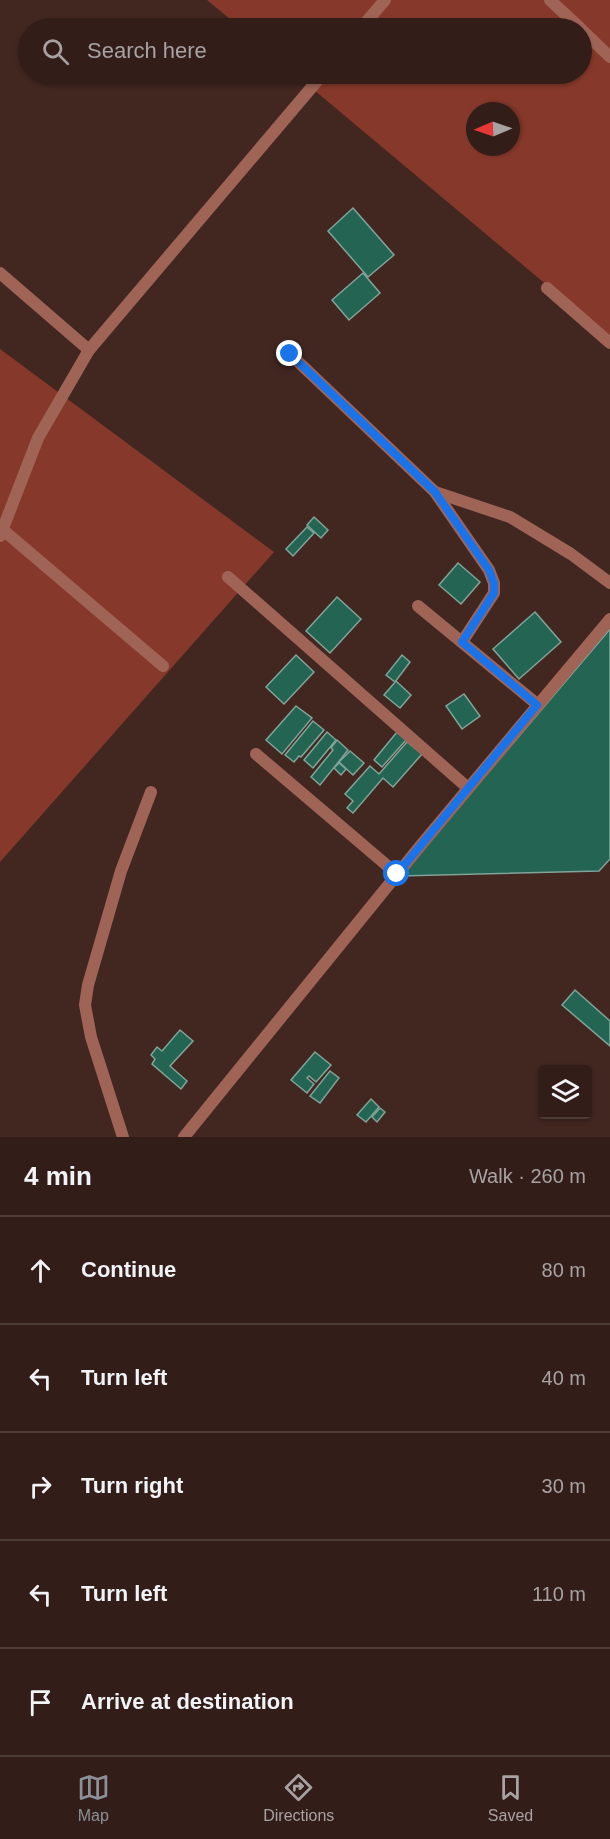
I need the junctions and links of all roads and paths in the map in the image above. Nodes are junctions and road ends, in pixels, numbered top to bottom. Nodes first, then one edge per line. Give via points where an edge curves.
1 (385, 0) edge
2 (550, 0) edge
3 (370, 18) edge
4 (569, 18) edge
5 (592, 40) edge
6 (610, 57) edge
7 (315, 84) edge
8 (0, 273) edge
9 (547, 288) dead end
10 (610, 343) edge
11 (89, 350) junction
12 (290, 354) dead end
13 (435, 492) junction
14 (1, 532) edge
15 (228, 577) dead end
16 (610, 583) edge
17 (418, 606) dead end
18 (610, 619) edge
19 (462, 642) junction
20 (163, 666) dead end
21 (537, 705) junction
22 (256, 754) dead end
23 (468, 788) junction
24 (151, 792) dead end
25 (397, 874) junction
26 (123, 1137) edge
27 (184, 1137) edge

1 - 3 street
2 - 4 street
5 - 6 street
7 - 11 street
8 - 11 street
9 - 10 street
11 - 14 street via 38,438
12 - 13 street
13 - 16 street via 510,517
13 - 19 street via 494,583 494,593
14 - 20 street
15 - 23 street
17 - 19 street
18 - 21 street
19 - 21 street
21 - 23 street
22 - 25 street
23 - 25 street
24 - 26 street via 121,871 88,985 86,1005 91,1037
25 - 27 street

